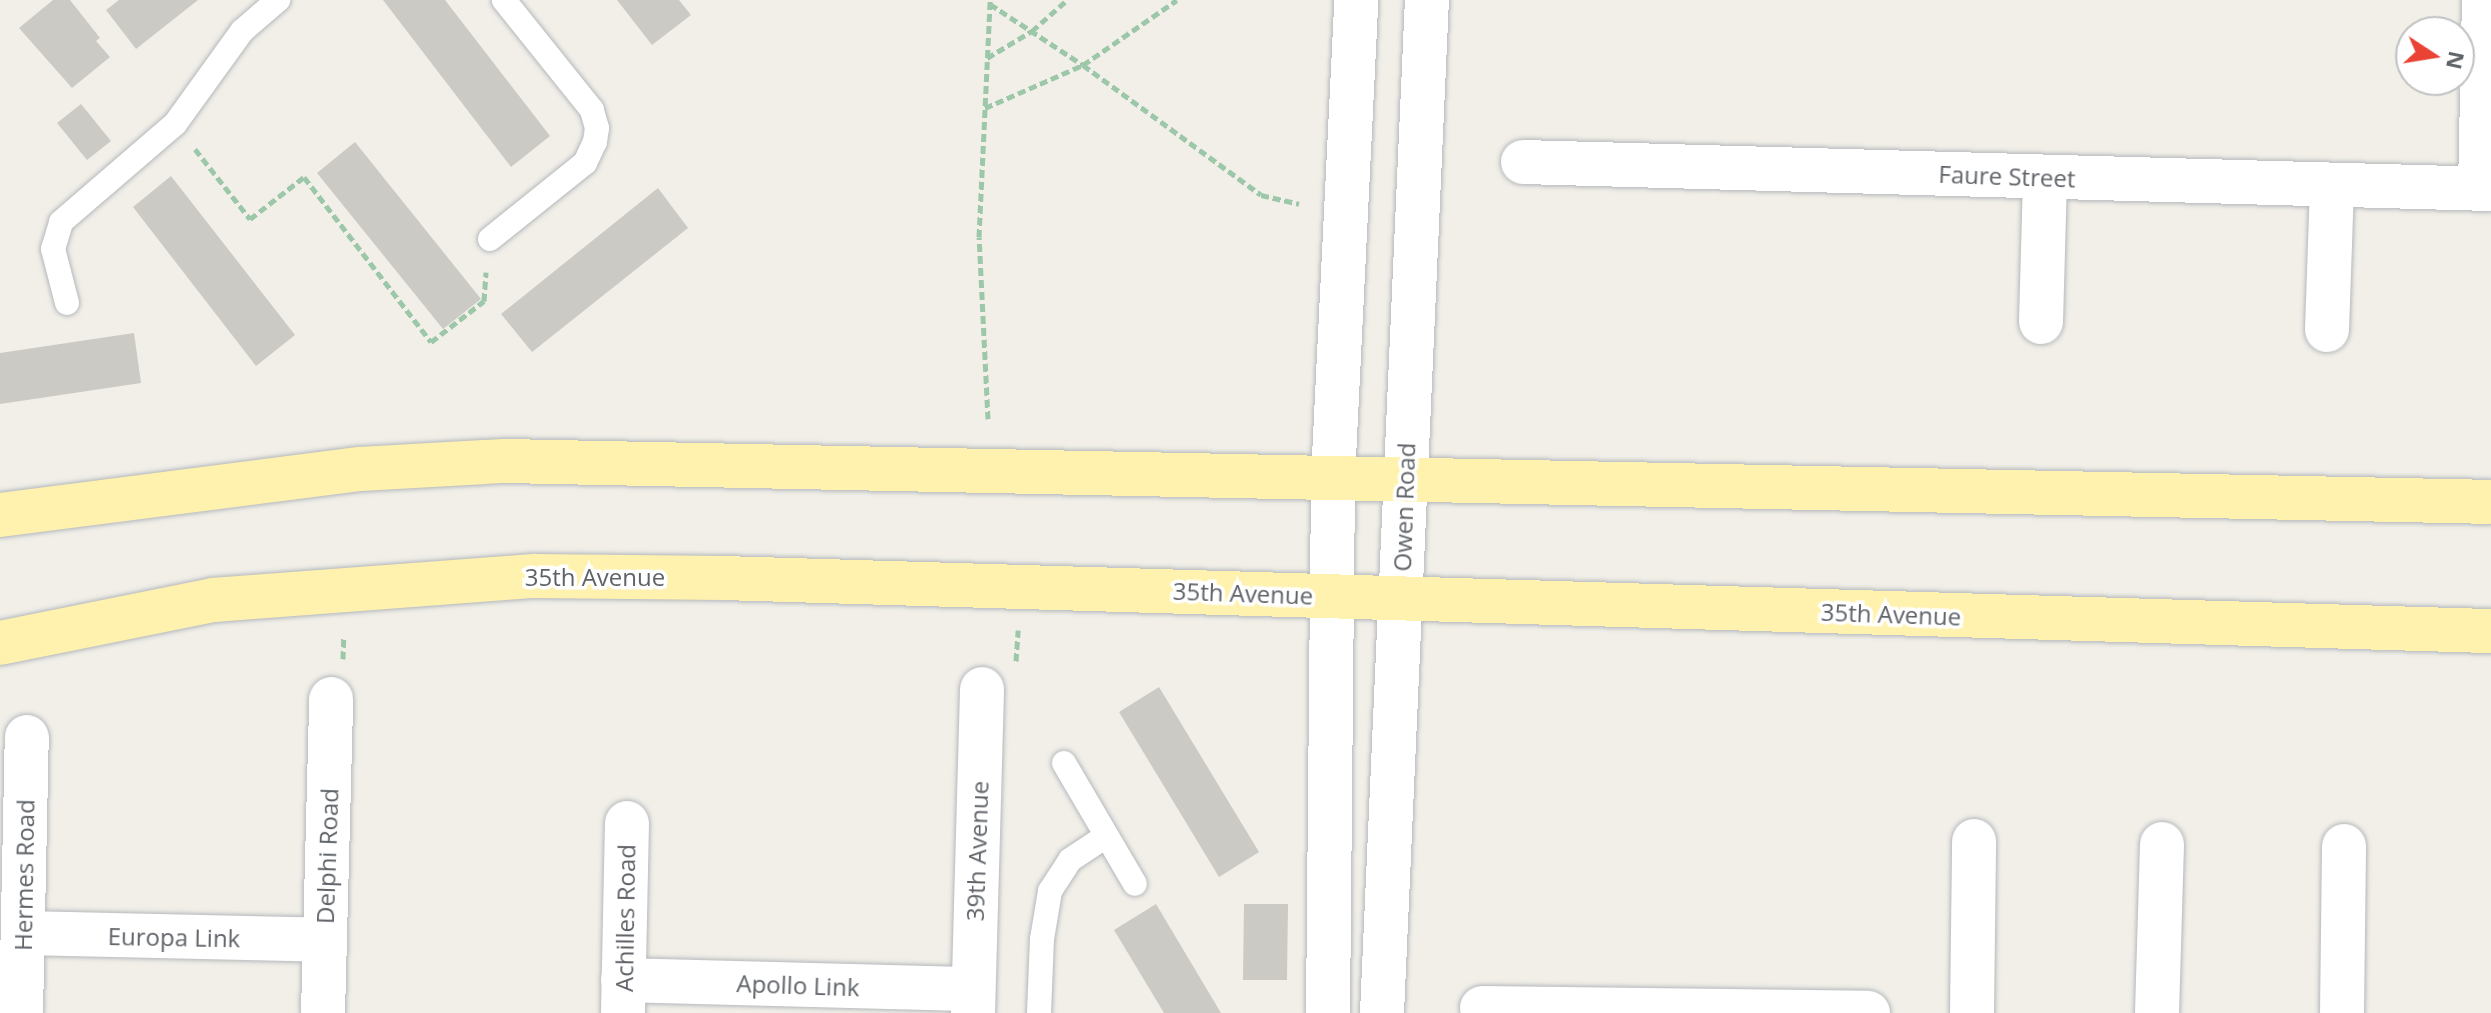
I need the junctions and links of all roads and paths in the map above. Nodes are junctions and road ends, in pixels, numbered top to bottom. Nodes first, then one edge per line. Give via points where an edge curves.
1 (278, 0) edge
2 (504, 0) edge
3 (1067, 0) edge
4 (1177, 0) edge
5 (1356, 0) edge
6 (1427, 0) edge
7 (2484, 0) edge
8 (990, 2) edge
9 (1032, 31) junction
10 (987, 58) junction
11 (1083, 65) junction
12 (985, 108) junction
13 (175, 124) junction
14 (1523, 162) dead end
15 (2045, 177) junction
16 (2332, 185) junction
17 (2486, 189) edge
18 (1299, 204) dead end
19 (490, 239) dead end
20 (484, 301) dead end
21 (67, 303) dead end
22 (2041, 322) dead end
23 (2327, 330) dead end
24 (988, 419) dead end
25 (1333, 478) junction
26 (1405, 481) junction
27 (2491, 502) edge
28 (0, 515) edge
29 (1331, 595) junction
30 (1401, 598) junction
31 (2491, 631) edge
32 (0, 643) edge
33 (982, 689) dead end
34 (331, 699) dead end
35 (27, 737) dead end
36 (1064, 763) dead end
37 (627, 823) dead end
38 (1106, 836) junction
39 (1974, 841) dead end
40 (2162, 844) dead end
41 (2344, 846) dead end
42 (1135, 884) dead end
43 (23, 933) junction
44 (325, 940) junction
45 (623, 996) edge
46 (973, 1001) edge
47 (1482, 1008) dead end
48 (21, 1013) edge
49 (323, 1013) edge
50 (1039, 1013) edge
51 (1328, 1013) edge
52 (1382, 1013) edge
53 (1842, 1013) edge
54 (1868, 1013) edge
55 (1972, 1013) edge
56 (2157, 1013) edge
57 (2342, 1013) edge

1 - 13 lane via 242,31
2 - 19 lane via 592,110 597,128 585,163
3 - 9 path
4 - 11 path
5 - 25 street
6 - 26 street, Owen Road
7 - 17 street
8 - 9 path
8 - 10 path
9 - 10 path
9 - 11 path
10 - 12 path
11 - 12 path
11 - 18 path via 1261,195
12 - 24 path via 979,237
13 - 20 path via 250,219 304,177 431,342
13 - 21 lane via 61,222 53,249
14 - 15 street, Faure Street
15 - 16 street, Faure Street
15 - 22 street
16 - 17 street, Faure Street
16 - 23 street
25 - 26 main road
25 - 28 main road via 505,461 360,469
25 - 29 street
26 - 27 main road
26 - 30 street, Owen Road
29 - 30 main road, 35th Avenue
29 - 32 main road, 35th Avenue via 534,576 213,600
29 - 51 street
30 - 31 main road, 35th Avenue
30 - 52 street, Owen Road
33 - 46 street, 39th Avenue
34 - 44 street, Delphi Road
35 - 43 street, Hermes Road
36 - 38 lane
37 - 45 street, Achilles Road
38 - 42 lane
38 - 50 lane via 1070,860 1050,891
39 - 55 street
40 - 56 street
41 - 57 street
43 - 44 street, Europa Link
43 - 48 street, Hermes Road
44 - 49 street, Delphi Road
45 - 46 street, Apollo Link
47 - 53 street
53 - 54 street

